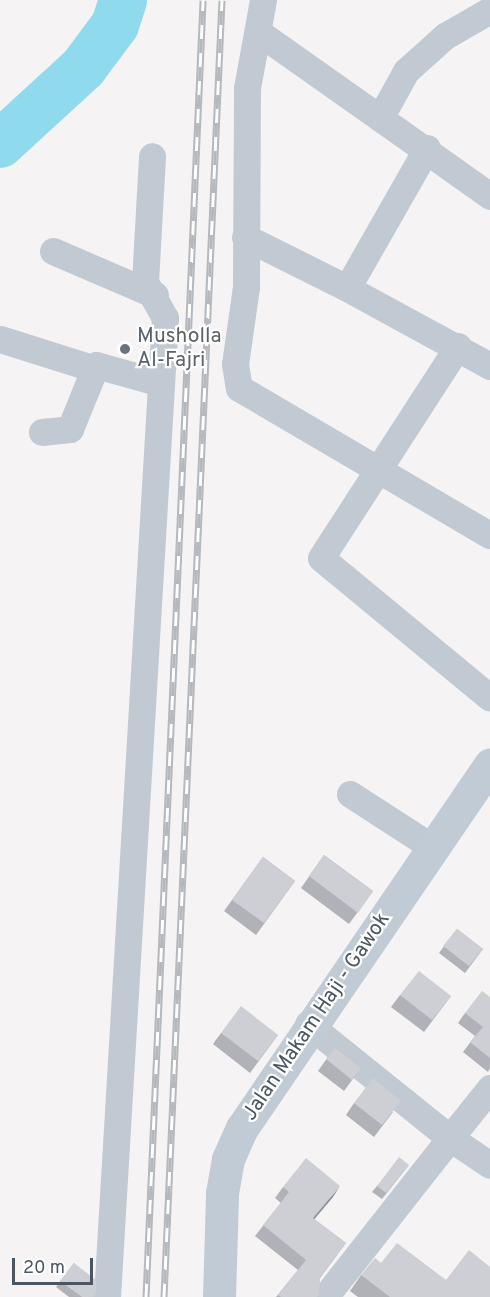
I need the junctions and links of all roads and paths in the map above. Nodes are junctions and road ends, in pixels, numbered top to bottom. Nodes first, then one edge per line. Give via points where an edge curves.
1 (263, 0) edge
2 (490, 10) edge
3 (261, 34) junction
4 (380, 118) junction
5 (427, 148) junction
6 (152, 156) dead end
7 (490, 196) edge
8 (245, 237) junction
9 (53, 251) dead end
10 (347, 288) junction
11 (155, 295) junction
12 (0, 339) edge
13 (458, 346) junction
14 (490, 366) edge
15 (92, 368) junction
16 (161, 384) junction
17 (42, 432) dead end
18 (377, 464) junction
19 (490, 535) edge
20 (490, 698) edge
21 (490, 764) edge
22 (350, 794) dead end
23 (432, 847) junction
24 (308, 1024) junction
25 (490, 1088) edge
26 (450, 1138) junction
27 (490, 1165) edge
28 (107, 1297) edge
29 (219, 1297) edge
30 (325, 1297) edge

1 - 3 street
2 - 4 street via 445,36 406,71
3 - 4 street
3 - 8 street via 249,64
4 - 5 street
5 - 7 street
5 - 10 street
6 - 11 street via 145,282
8 - 10 street
8 - 18 street via 246,287 236,364 239,388
9 - 11 street
10 - 13 street
11 - 16 street via 165,318
12 - 15 street
13 - 14 street
13 - 18 street
15 - 16 street
15 - 17 street via 71,428
16 - 28 street
18 - 19 street
18 - 20 street via 321,558
21 - 23 street, Jalan Makam Haji - Gawok
22 - 23 street
23 - 24 street, Jalan Makam Haji - Gawok
24 - 26 street
24 - 29 street, Jalan Makam Haji - Gawok via 228,1159
25 - 26 street
26 - 27 street
26 - 30 street

